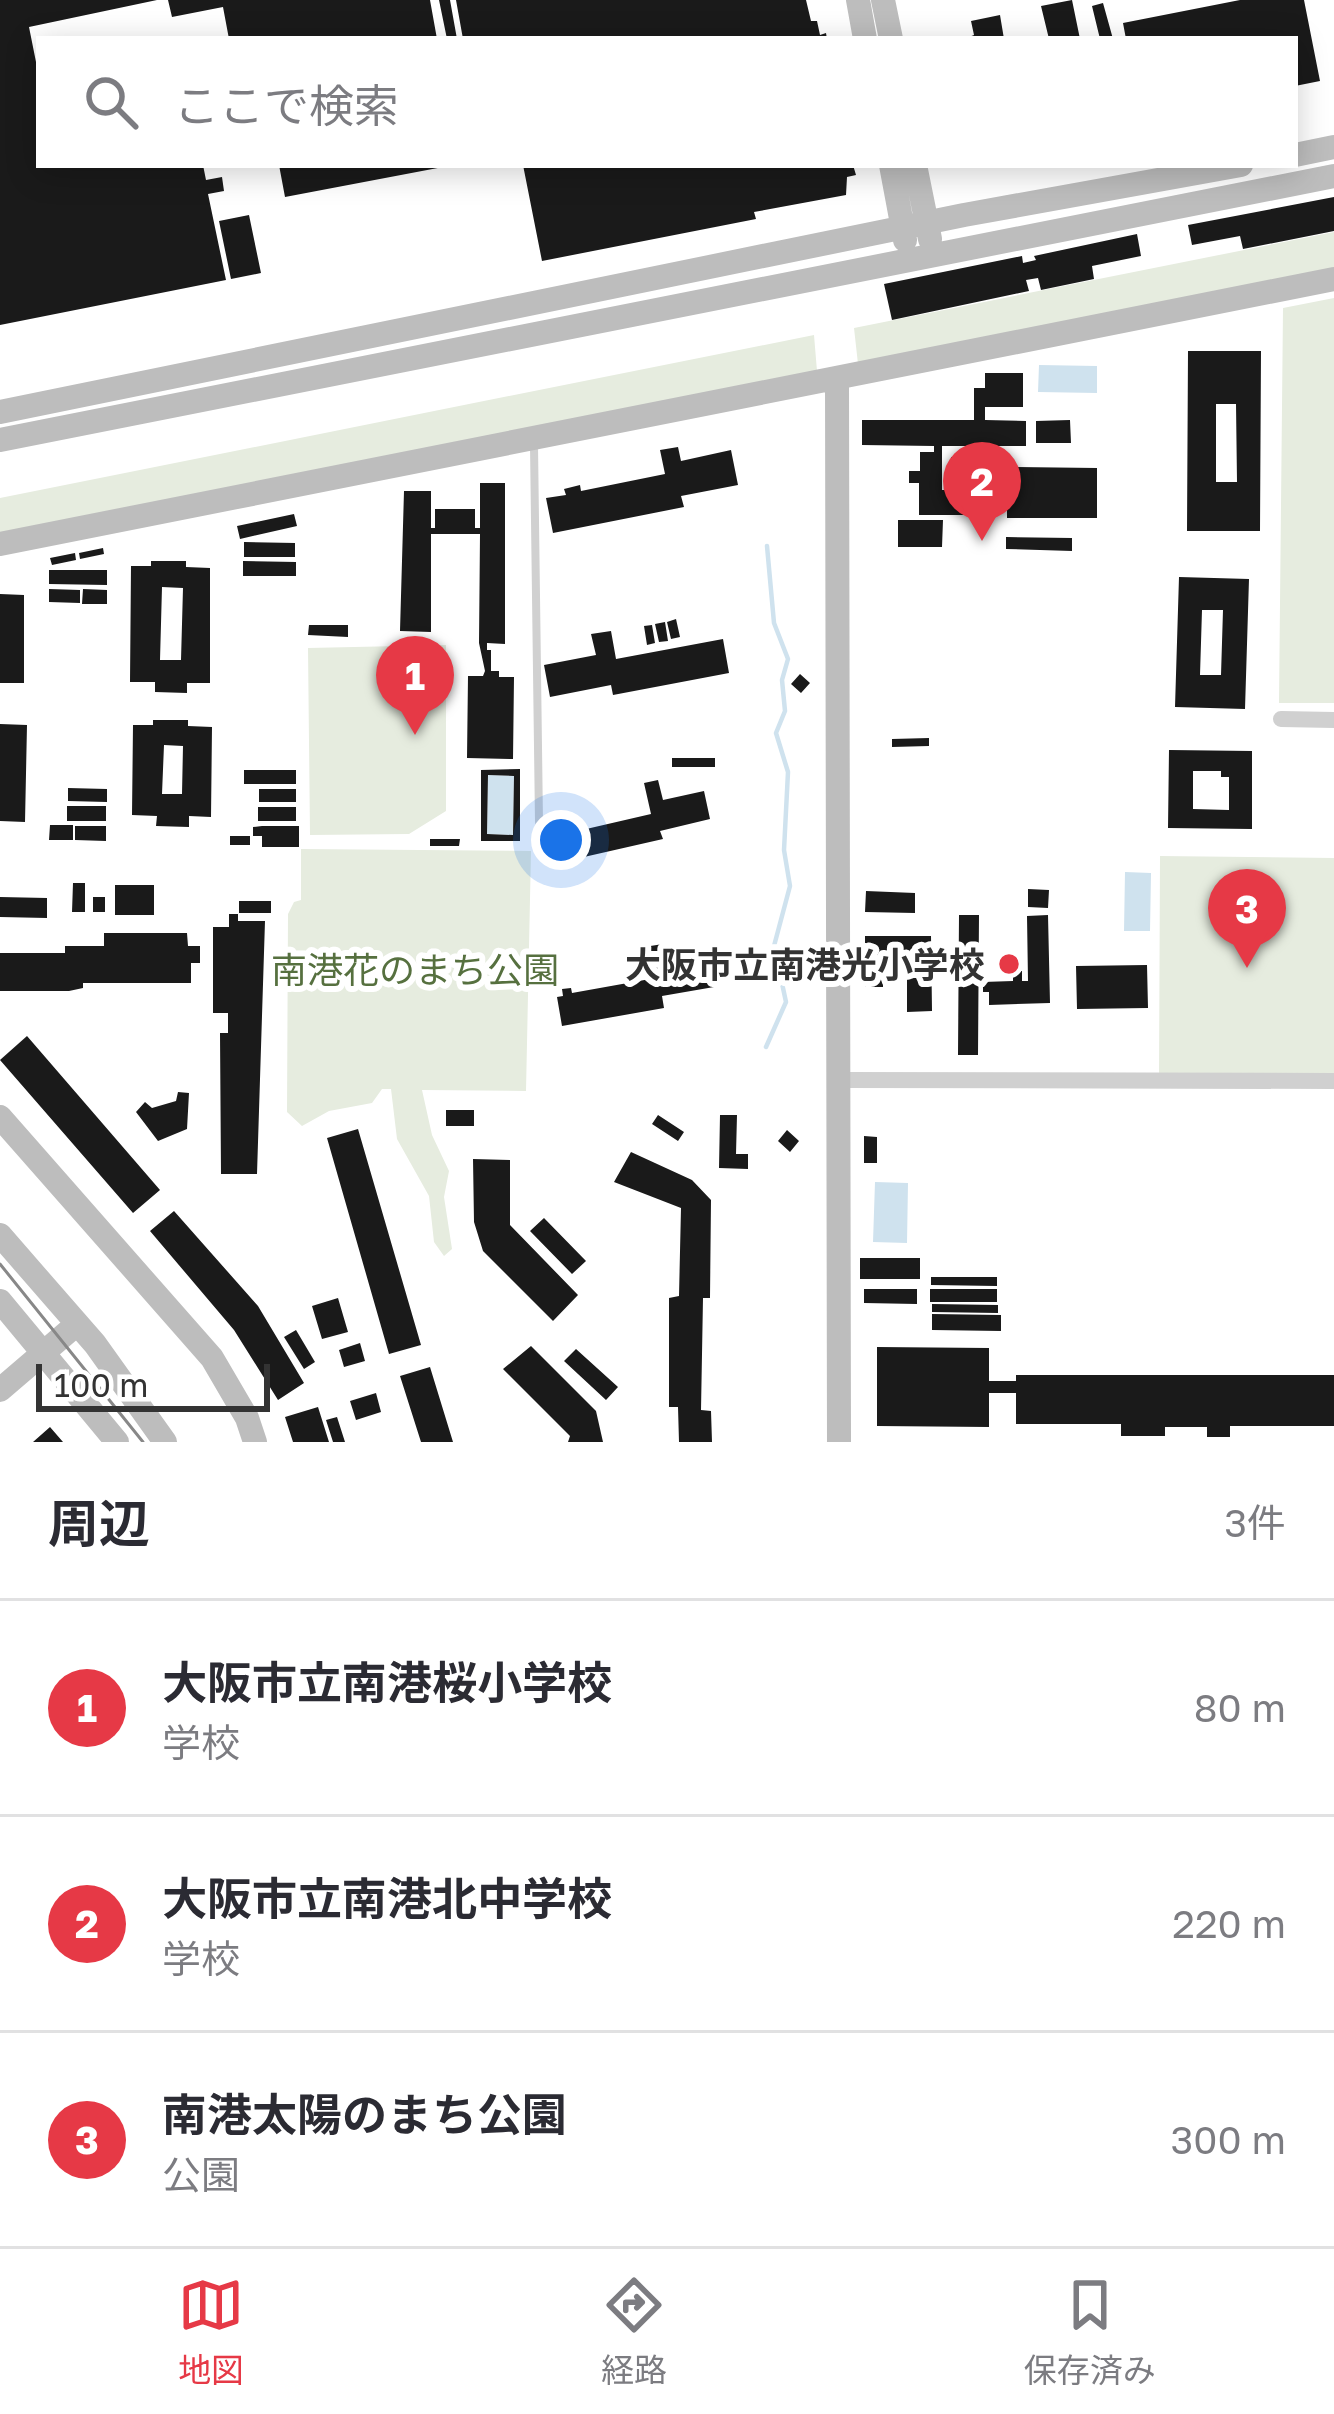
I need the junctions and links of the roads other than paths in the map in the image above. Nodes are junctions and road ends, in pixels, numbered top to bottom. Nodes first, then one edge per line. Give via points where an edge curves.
1 (858, 0) edge
2 (883, 0) edge
3 (865, 36) edge
4 (890, 36) edge
5 (1334, 147) edge
6 (1298, 153) edge
7 (891, 168) edge
8 (916, 168) edge
9 (1225, 168) edge
10 (1334, 176) edge
11 (915, 226) junction
12 (921, 258) junction
13 (1334, 279) edge
14 (837, 379) junction
15 (0, 412) edge
16 (535, 437) junction
17 (0, 440) edge
18 (0, 544) edge
19 (1281, 719) dead end
20 (1334, 720) edge
21 (539, 822) dead end
22 (838, 1080) junction
23 (1334, 1082) edge
24 (0, 1118) edge
25 (0, 1235) edge
26 (0, 1301) edge
27 (77, 1324) junction
28 (44, 1352) junction
29 (0, 1390) edge
30 (117, 1442) edge
31 (165, 1442) edge
32 (255, 1442) edge
33 (839, 1442) edge

1 - 3 street
2 - 4 street
5 - 6 street
7 - 11 street
8 - 11 street
9 - 11 street
10 - 12 street
11 - 12 street
11 - 15 street
12 - 17 street
13 - 14 street
14 - 16 street
14 - 22 street
16 - 18 street
16 - 21 lane
19 - 20 street
22 - 23 street
22 - 33 street
24 - 32 street via 212,1358
25 - 27 street
26 - 28 street
27 - 28 street
27 - 31 street
28 - 29 street
28 - 30 street

